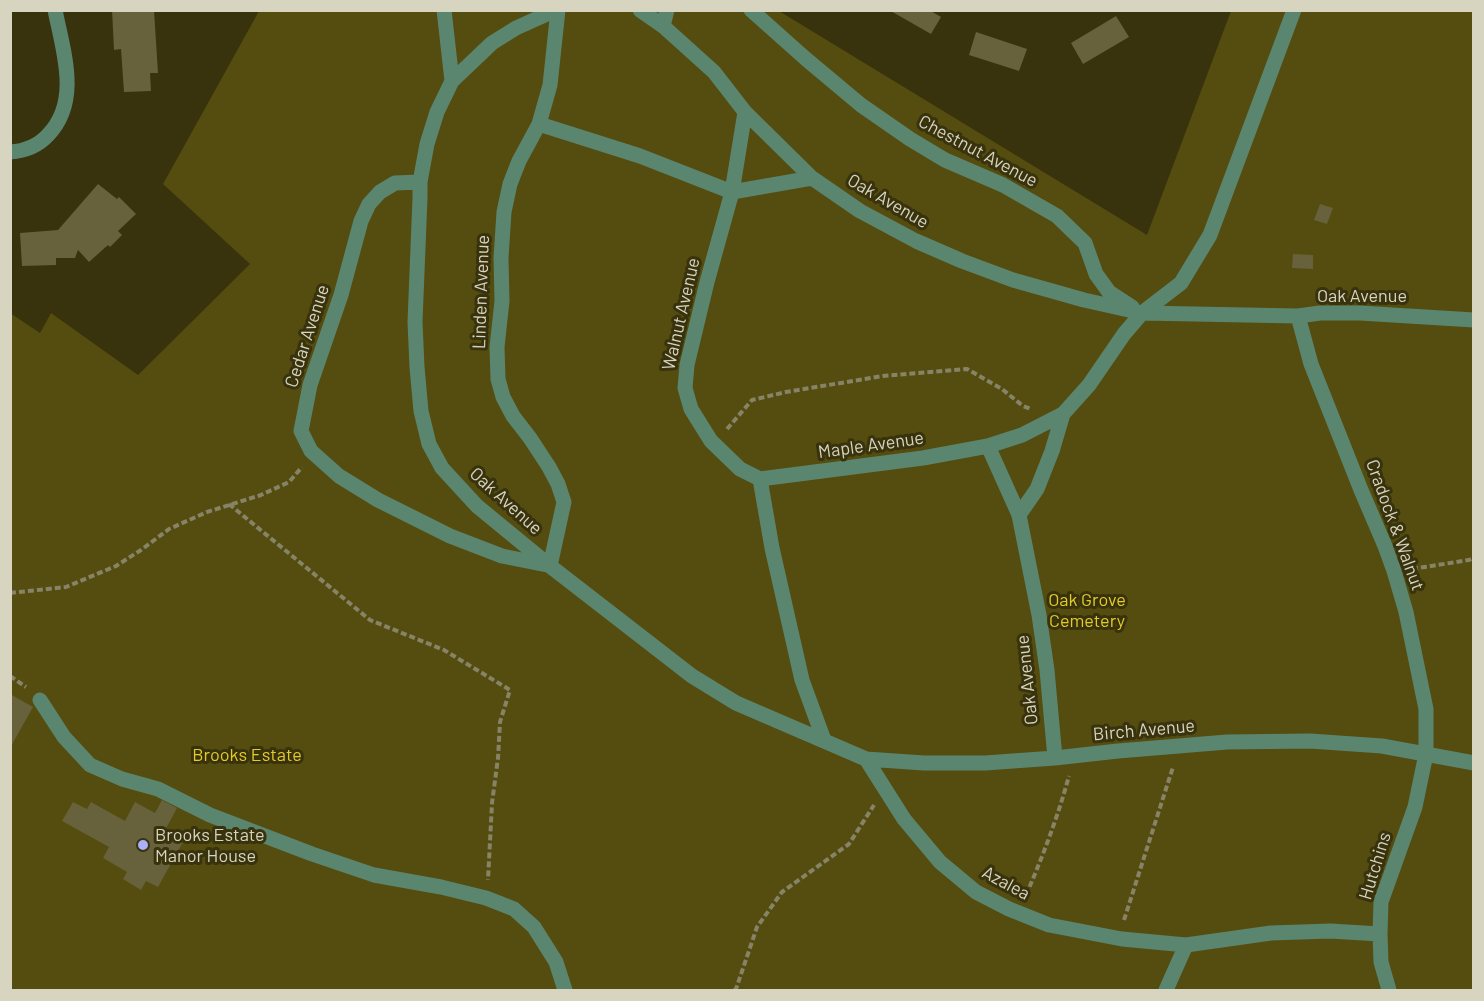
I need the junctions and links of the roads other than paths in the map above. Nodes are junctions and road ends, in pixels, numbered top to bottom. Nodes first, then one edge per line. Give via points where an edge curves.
1 (55, 10) edge
2 (444, 10) edge
3 (557, 10) edge
4 (640, 10) edge
5 (667, 10) edge
6 (751, 10) edge
7 (1294, 10) edge
8 (663, 26) junction
9 (452, 81) junction
10 (745, 112) junction
11 (539, 124) junction
12 (10, 152) edge
13 (812, 178) junction
14 (420, 182) junction
15 (732, 192) junction
16 (1142, 314) junction
17 (1298, 316) junction
18 (1473, 320) edge
19 (1058, 417) junction
20 (988, 446) junction
21 (760, 479) junction
22 (1019, 514) junction
23 (550, 566) junction
24 (40, 700) dead end
25 (824, 740) junction
26 (1426, 754) junction
27 (1055, 758) junction
28 (866, 759) junction
29 (1473, 763) edge
30 (1380, 934) junction
31 (1186, 945) junction
32 (565, 990) edge
33 (1166, 990) edge
34 (1389, 990) edge

1 - 12 street via 67,70 66,103 60,119 43,140
2 - 9 street
3 - 9 street, Oak Avenue via 492,43
3 - 11 street, Linden Avenue via 550,85
4 - 8 street, Oak Avenue
5 - 8 street
6 - 16 street, Chestnut Avenue via 861,105 910,139 1057,216 1085,243 1096,274 1109,292
7 - 16 street via 1210,235 1181,283
8 - 10 street, Oak Avenue via 714,72
9 - 14 street, Oak Avenue via 437,112
10 - 13 street, Oak Avenue
10 - 15 street, Walnut Avenue
11 - 15 street via 640,156
11 - 23 street, Linden Avenue via 510,184 504,212 497,347 503,397 549,467 564,502
13 - 15 street
13 - 16 street, Oak Avenue via 860,211 962,261 1013,280
14 - 23 street, Oak Avenue via 415,322 421,411 429,444 442,468 477,506
14 - 23 street, Cedar Avenue via 394,183 369,204 310,385 302,431 311,451 339,476 378,500 450,536 502,556
15 - 21 street, Walnut Avenue via 699,313 685,388 691,409 711,441 740,469
16 - 17 street, Oak Avenue
16 - 19 street via 1089,385
17 - 18 street, Oak Avenue via 1360,313
17 - 26 street, Cradock & Walnut via 1311,364 1385,546 1406,612 1426,709
19 - 20 street, Maple Avenue
19 - 22 street via 1052,451 1037,489
20 - 21 street, Maple Avenue
20 - 22 street
21 - 25 street via 802,680
22 - 27 street, Oak Avenue via 1040,615
23 - 25 street, Oak Avenue via 692,676 736,703
24 - 32 street via 90,765 322,857 374,874 486,898 514,909 534,927 556,962
25 - 28 street, Oak Avenue
26 - 27 street, Birch Avenue via 1382,746 1310,741 1227,742
26 - 29 street, Birch Avenue
26 - 30 street, Hutchins via 1415,807 1381,902
27 - 28 street, Birch Avenue via 985,763
28 - 31 street, Azalea via 904,819 940,862 976,892 1049,925
30 - 31 street, Azalea via 1271,933
30 - 34 street, Hutchins via 1381,962
31 - 33 street

